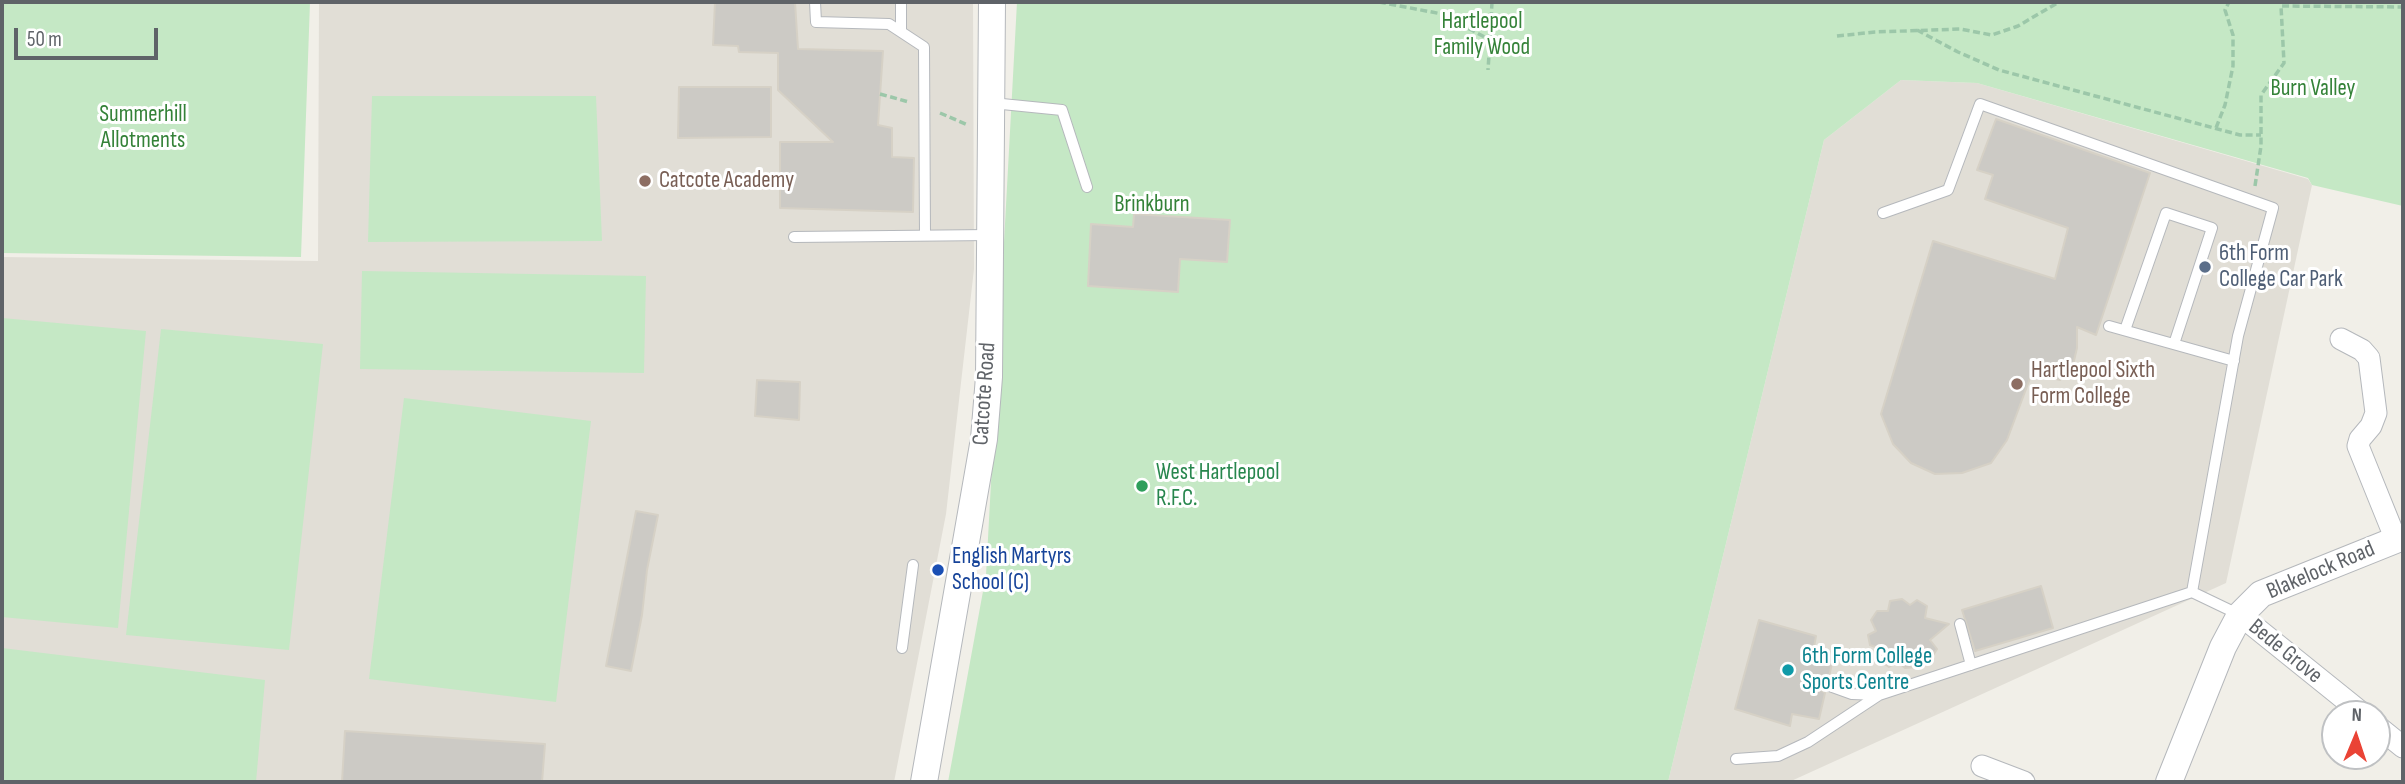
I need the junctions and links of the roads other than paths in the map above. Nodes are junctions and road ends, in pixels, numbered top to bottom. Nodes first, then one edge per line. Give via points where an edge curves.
1 (815, 2) edge
2 (901, 2) edge
3 (992, 2) edge
4 (901, 32) junction
5 (992, 103) junction
6 (1087, 187) dead end
7 (1883, 213) dead end
8 (925, 235) junction
9 (990, 235) junction
10 (794, 237) dead end
11 (2109, 326) dead end
12 (2125, 330) junction
13 (2342, 339) dead end
14 (2174, 344) junction
15 (2234, 361) junction
16 (2399, 538) edge
17 (913, 565) dead end
18 (2192, 592) junction
19 (2240, 615) junction
20 (1960, 624) dead end
21 (902, 648) dead end
22 (1970, 665) junction
23 (1827, 685) dead end
24 (1879, 695) junction
25 (2345, 700) edge
26 (1736, 759) dead end
27 (1982, 766) dead end
28 (924, 782) edge
29 (2024, 782) edge
30 (2169, 782) edge

1 - 4 lane via 816,22 889,24
2 - 4 lane
3 - 5 street, Catcote Road
4 - 8 lane via 924,47
5 - 6 lane via 1062,110
5 - 9 street, Catcote Road
7 - 15 lane via 1948,190 1980,104 2273,208
8 - 9 lane
8 - 10 lane
9 - 28 street, Catcote Road via 984,439
11 - 12 lane
12 - 14 lane
12 - 14 lane via 2166,213 2212,228
13 - 16 street via 2369,358 2376,413 2358,446
14 - 15 lane
15 - 18 lane
16 - 19 street, Blakelock Road via 2260,594
17 - 21 lane
18 - 19 lane
18 - 22 lane
19 - 25 street, Bede Grove
19 - 30 street, Blakelock Road via 2222,647
20 - 22 lane
22 - 24 lane
23 - 24 lane via 1852,694
24 - 26 lane via 1808,742 1778,756
27 - 29 street

